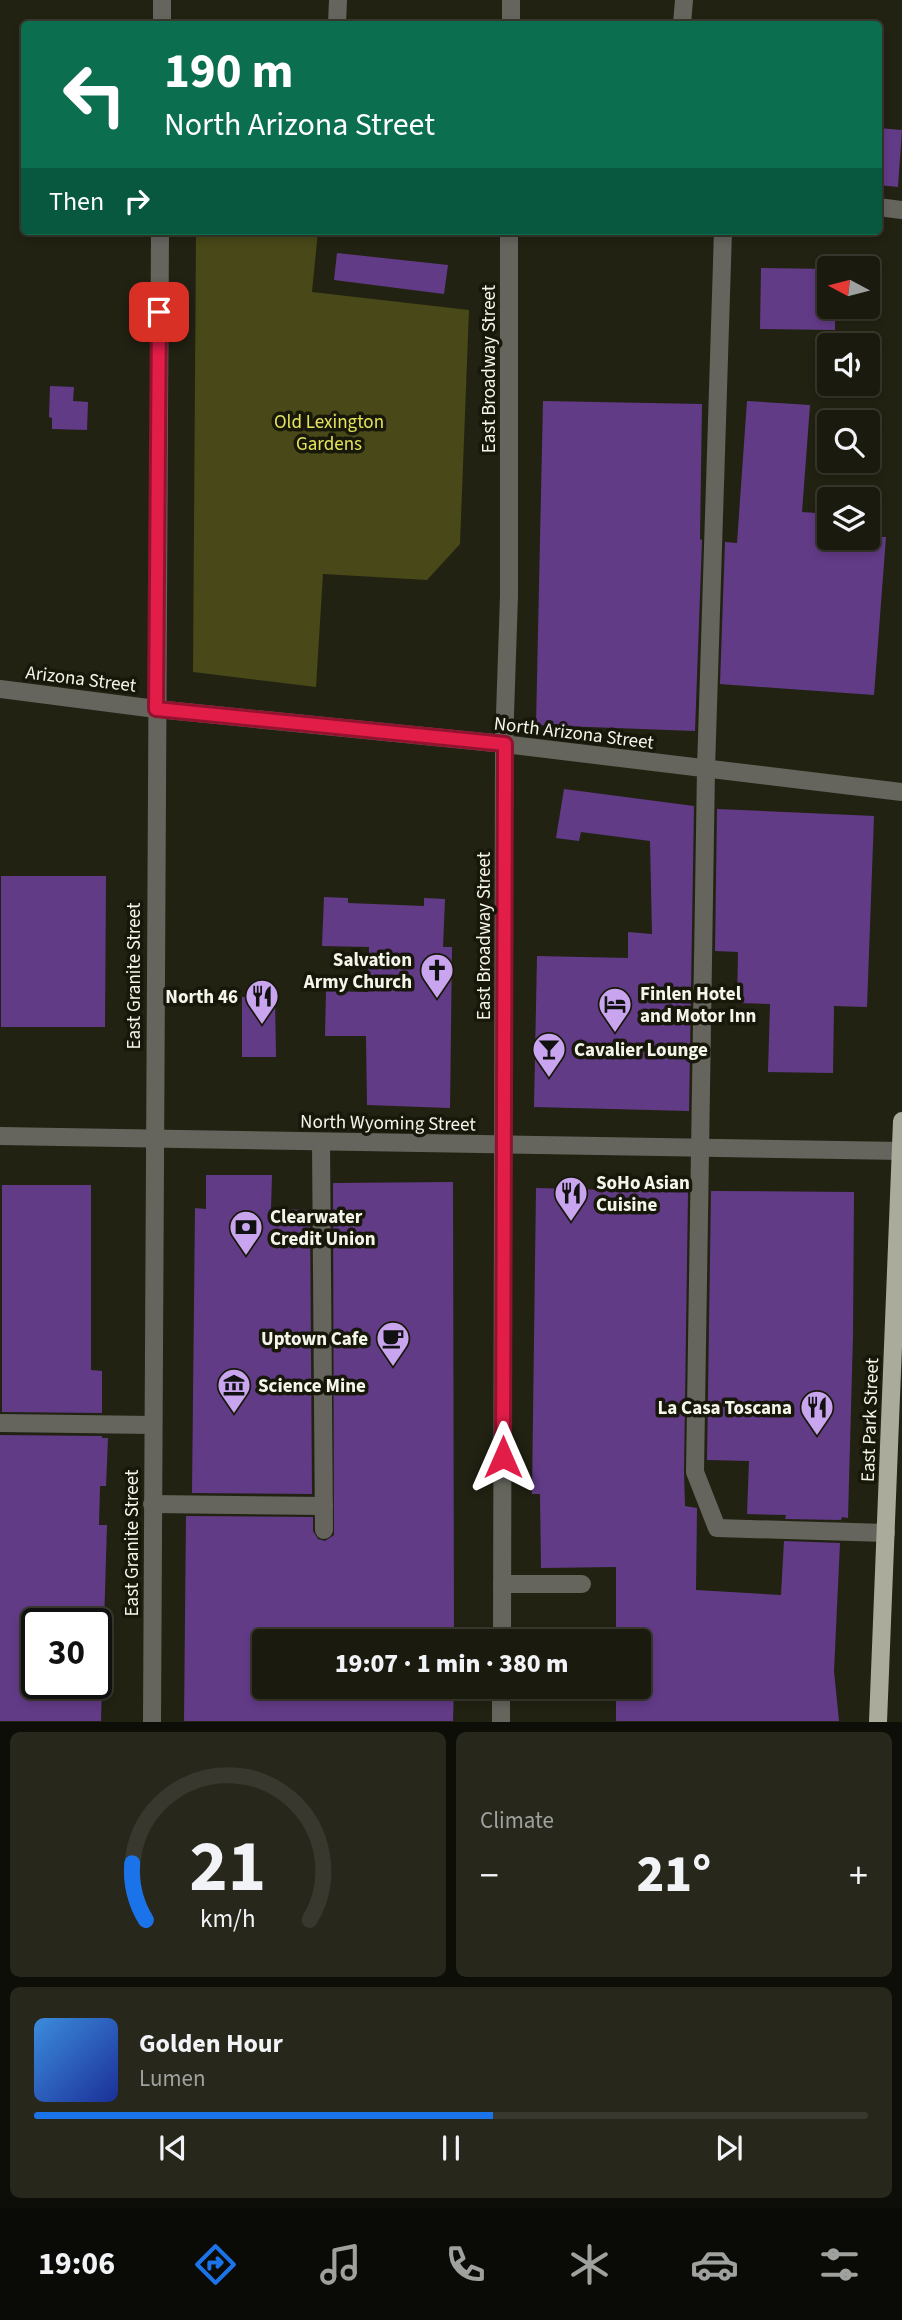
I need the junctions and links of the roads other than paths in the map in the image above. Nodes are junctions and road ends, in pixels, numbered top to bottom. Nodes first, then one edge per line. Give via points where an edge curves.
1 (162, 0) edge
2 (338, 0) edge
3 (511, 0) edge
4 (684, 0) edge
5 (162, 21) edge
6 (337, 21) edge
7 (511, 21) edge
8 (682, 21) edge
9 (882, 208) edge
10 (902, 210) edge
11 (160, 235) edge
12 (509, 235) edge
13 (723, 235) edge
14 (0, 689) edge
15 (156, 709) junction
16 (505, 744) junction
17 (706, 769) junction
18 (902, 792) edge
19 (902, 1121) edge
20 (0, 1136) edge
21 (153, 1140) junction
22 (321, 1142) junction
23 (503, 1146) junction
24 (701, 1147) junction
25 (902, 1151) edge
26 (0, 1423) edge
27 (153, 1425) junction
28 (896, 1442) edge
29 (152, 1504) junction
30 (324, 1506) junction
31 (324, 1531) dead end
32 (886, 1533) junction
33 (502, 1584) junction
34 (582, 1584) dead end
35 (502, 1629) edge
36 (501, 1699) edge
37 (152, 1721) edge
38 (501, 1721) edge
39 (878, 1721) edge

1 - 5 street
2 - 6 street
3 - 7 street
4 - 8 street
9 - 10 street
11 - 15 street, East Granite Street
12 - 16 street, East Broadway Street
13 - 17 street
14 - 15 street, Arizona Street
15 - 16 street, North Arizona Street
15 - 21 street, East Granite Street
16 - 17 street, North Arizona Street
16 - 23 street, East Broadway Street
17 - 18 street, North Arizona Street
17 - 24 street
19 - 25 main road, East Park Street
20 - 21 street, North Wyoming Street
21 - 22 street, North Wyoming Street
21 - 27 street, East Granite Street
22 - 23 street, North Wyoming Street
22 - 30 street
23 - 24 street, North Wyoming Street
23 - 33 street, East Broadway Street
24 - 25 street, North Wyoming Street
24 - 32 street via 695,1472 717,1528
25 - 28 main road, East Park Street
26 - 27 street
27 - 29 street, East Granite Street
28 - 32 main road, East Park Street
29 - 30 street
29 - 37 street, East Granite Street
30 - 31 street
32 - 39 main road, East Park Street
33 - 34 street
33 - 35 street, East Broadway Street
36 - 38 street

